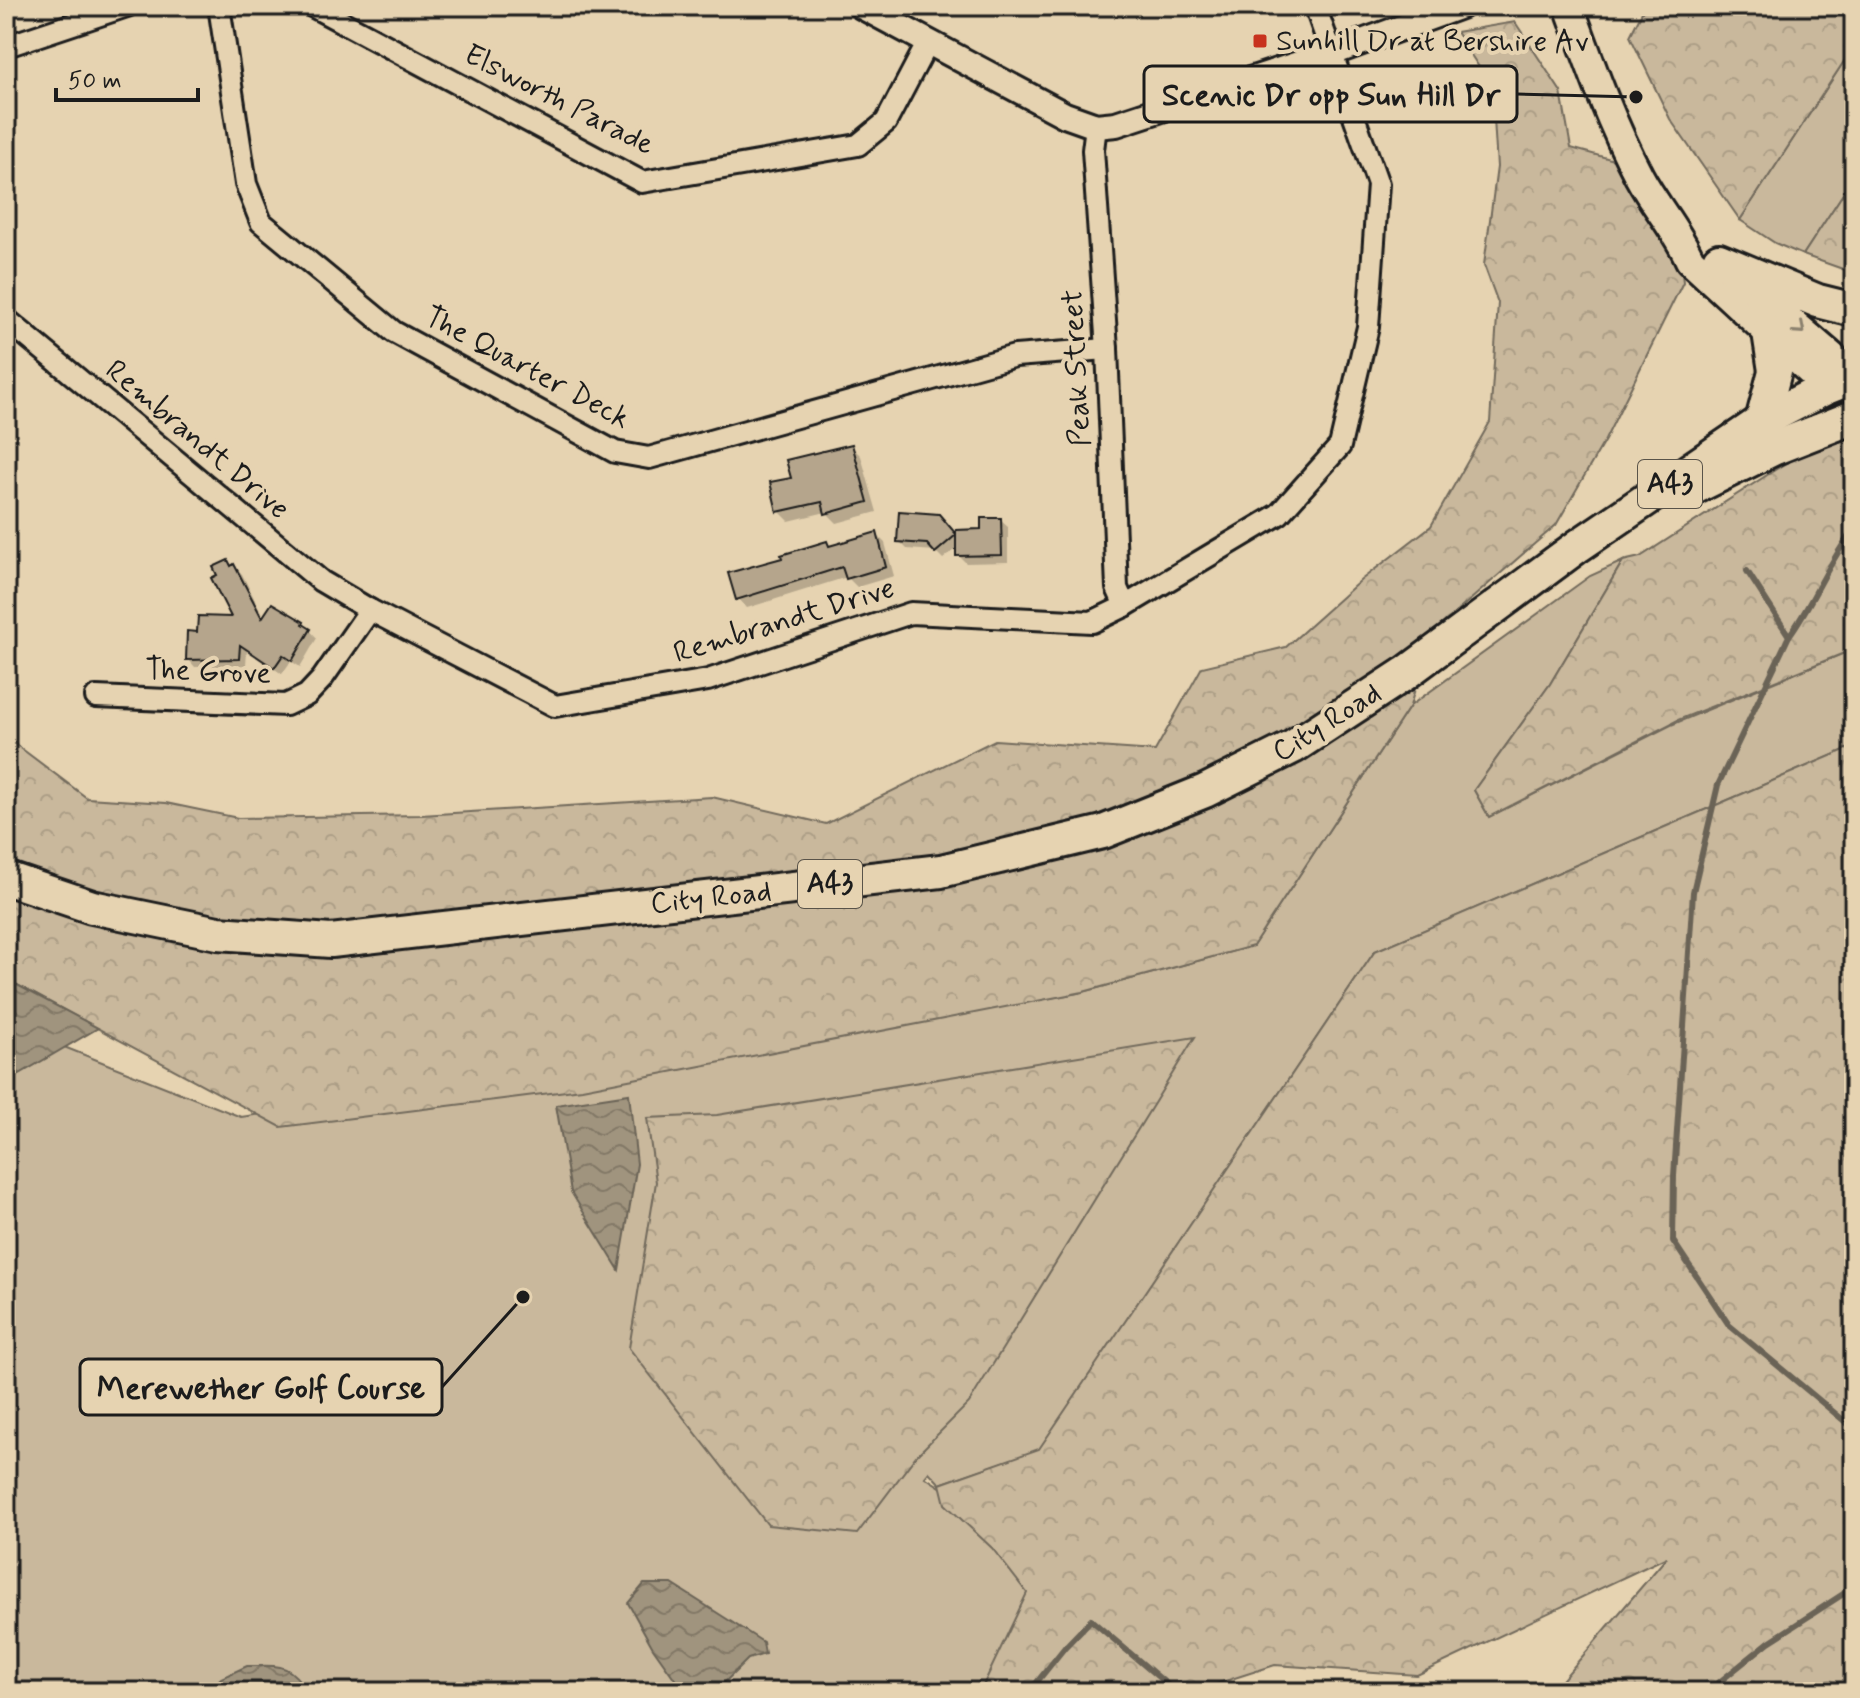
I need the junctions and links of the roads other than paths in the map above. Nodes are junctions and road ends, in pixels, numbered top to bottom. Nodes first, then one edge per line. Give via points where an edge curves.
1 (127, 6) edge
2 (219, 6) edge
3 (312, 6) edge
4 (861, 6) edge
5 (1315, 6) edge
6 (1461, 6) edge
7 (1569, 6) edge
8 (928, 42) junction
9 (6, 44) edge
10 (1332, 53) junction
11 (1096, 126) junction
12 (1681, 238) junction
13 (1719, 260) junction
14 (1854, 310) edge
15 (6, 319) edge
16 (1769, 332) junction
17 (1107, 349) junction
18 (1849, 384) edge
19 (1854, 417) edge
20 (1768, 435) junction
21 (1125, 606) junction
22 (370, 610) junction
23 (96, 697) dead end
24 (6, 878) edge

1 - 9 street
2 - 17 street, The Quarter Deck via 246,184 261,222 394,332 615,452 649,458 1015,356
3 - 8 street, Elsworth Parade via 642,182 858,145 886,122
4 - 8 street
5 - 10 street, Rembrandt Drive
6 - 10 street
7 - 12 main road via 1621,140 1660,212
8 - 11 street via 1065,115
10 - 11 street
10 - 21 street, Rembrandt Drive via 1378,184 1368,327 1340,446 1279,514
11 - 17 street, Peak Street via 1093,150
12 - 13 main road via 1701,244
12 - 16 main road via 1690,260
13 - 14 highway via 1818,301
13 -> 18 main road via 1832,357
15 - 22 street, Rembrandt Drive via 321,581
16 - 18 main road via 1810,371
16 - 20 highway via 1775,371
17 - 21 street, Peak Street via 1117,588
18 - 20 highway, City Road / A43
19 - 20 highway, City Road / A43
20 - 24 highway, City Road / A43 via 1578,546 1406,673 1293,747 1205,791 1103,832 941,871 331,941 218,933 92,907
21 - 22 street, Rembrandt Drive via 1092,622 911,613 708,680 555,706
22 - 23 street, The Grove via 322,679 307,695 286,705

